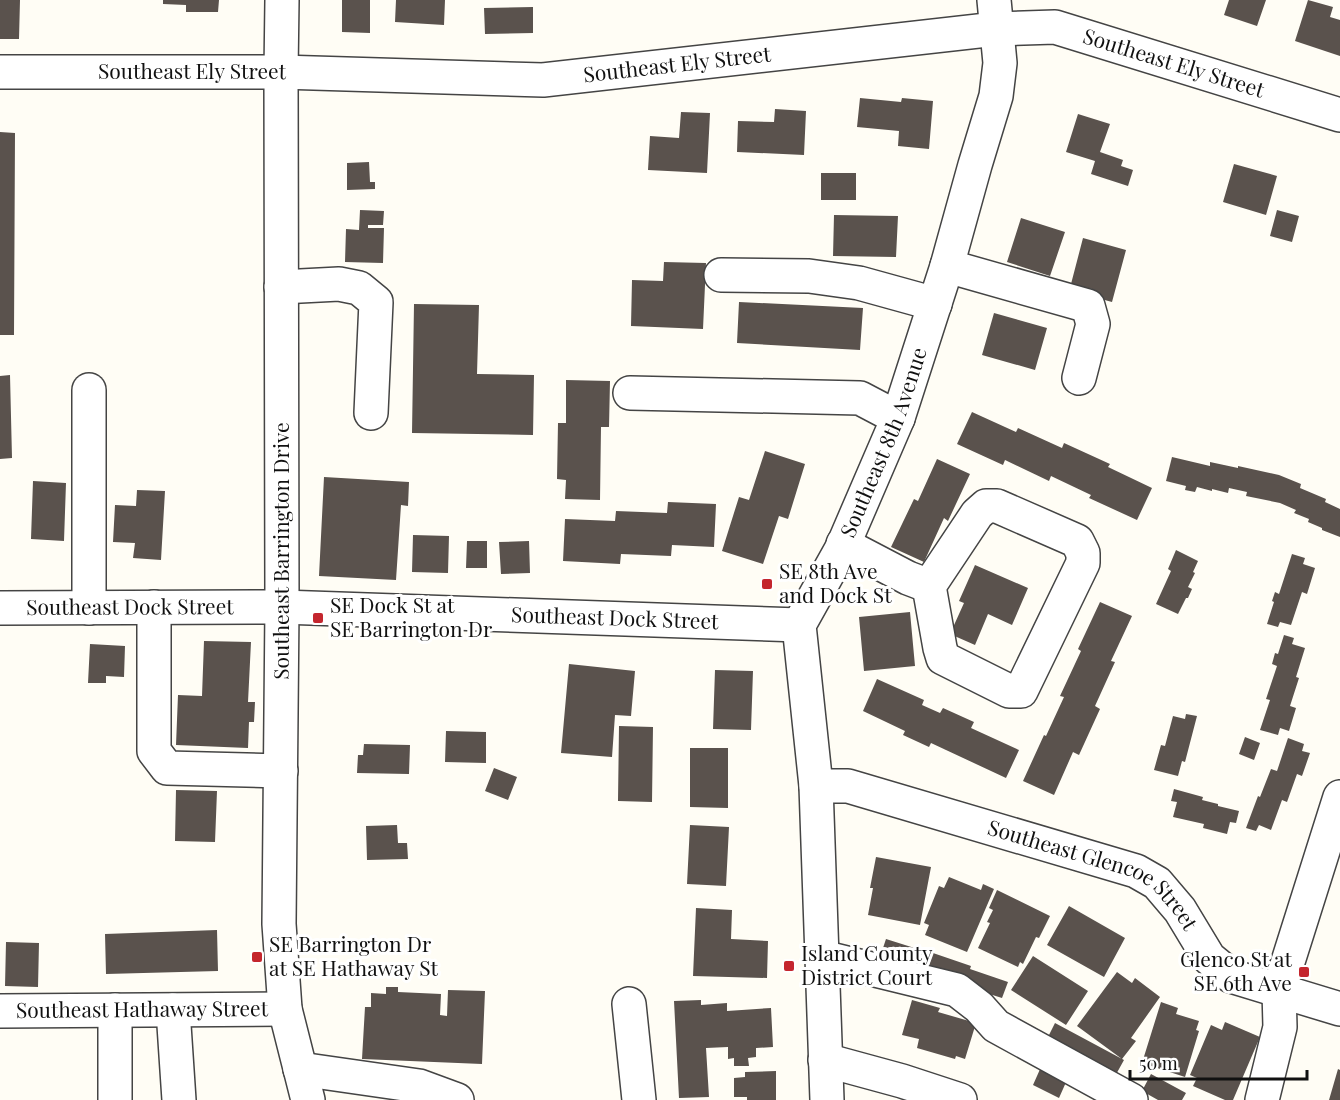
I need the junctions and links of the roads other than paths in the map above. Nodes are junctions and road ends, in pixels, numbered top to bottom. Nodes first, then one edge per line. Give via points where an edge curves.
1 (282, 0) edge
2 (995, 15) edge
3 (0, 72) edge
4 (281, 72) junction
5 (1340, 115) edge
6 (947, 266) junction
7 (721, 275) dead end
8 (281, 287) junction
9 (935, 304) junction
10 (1079, 378) dead end
11 (89, 390) dead end
12 (630, 393) dead end
13 (371, 413) dead end
14 (898, 418) junction
15 (843, 544) junction
16 (929, 586) junction
17 (154, 607) junction
18 (282, 607) junction
19 (0, 608) edge
20 (89, 608) junction
21 (799, 625) junction
22 (281, 771) junction
23 (816, 786) junction
24 (1340, 796) edge
25 (822, 957) junction
26 (1279, 990) junction
27 (629, 1004) dead end
28 (285, 1009) junction
29 (1340, 1009) edge
30 (115, 1010) junction
31 (173, 1010) junction
32 (0, 1011) edge
33 (825, 1060) junction
34 (300, 1069) junction
35 (115, 1100) edge
36 (179, 1100) edge
37 (308, 1100) edge
38 (457, 1100) edge
39 (639, 1100) edge
40 (827, 1100) edge
41 (957, 1100) edge
42 (1131, 1100) edge
43 (1263, 1100) edge

1 - 4 street, Southeast Barrington Drive
2 - 4 street, Southeast Ely Street via 543,80
2 - 5 street, Southeast Ely Street via 1055,27
2 - 6 street, Southeast 8th Avenue via 1000,63 996,96
3 - 4 street, Southeast Ely Street
4 - 8 street, Southeast Barrington Drive
6 - 9 street, Southeast 8th Avenue
6 - 10 street via 1089,306 1093,324
7 - 9 street via 809,276 859,283
8 - 13 street via 339,284 359,288 376,302
8 - 18 street, Southeast Barrington Drive
9 - 14 street, Southeast 8th Avenue
11 - 20 street
12 - 14 street via 860,398
14 - 15 street, Southeast 8th Avenue
15 - 16 street
15 - 21 street, Southeast 8th Avenue
16 - 16 street via 986,506 997,506 1077,541 1083,553 1083,563 1021,691 1009,692 943,658
17 - 18 street, Southeast Dock Street
17 - 20 street, Southeast Dock Street
17 - 22 street via 153,751 167,768
18 - 21 street, Southeast Dock Street
18 - 22 street, Southeast Barrington Drive
19 - 20 street, Southeast Dock Street
21 - 23 street
22 - 28 street, Southeast Barrington Drive via 279,924
23 - 25 street
23 - 26 street, Southeast Glencoe Street via 849,786 1136,871 1157,883 1180,910 1209,958 1231,976
24 - 26 street
25 - 33 street
25 - 42 street via 957,990 996,1026
26 - 29 street, Southeast Glencoe Street
26 - 43 street via 1280,1027
27 - 39 street
28 - 31 street, Southeast Hathaway Street
28 - 34 street, Southeast Barrington Drive
30 - 31 street, Southeast Hathaway Street
30 - 32 street, Southeast Hathaway Street
30 - 35 street
31 - 36 street
33 - 40 street
33 - 41 street
34 - 37 street, Southeast Barrington Drive
34 - 38 street via 419,1086

